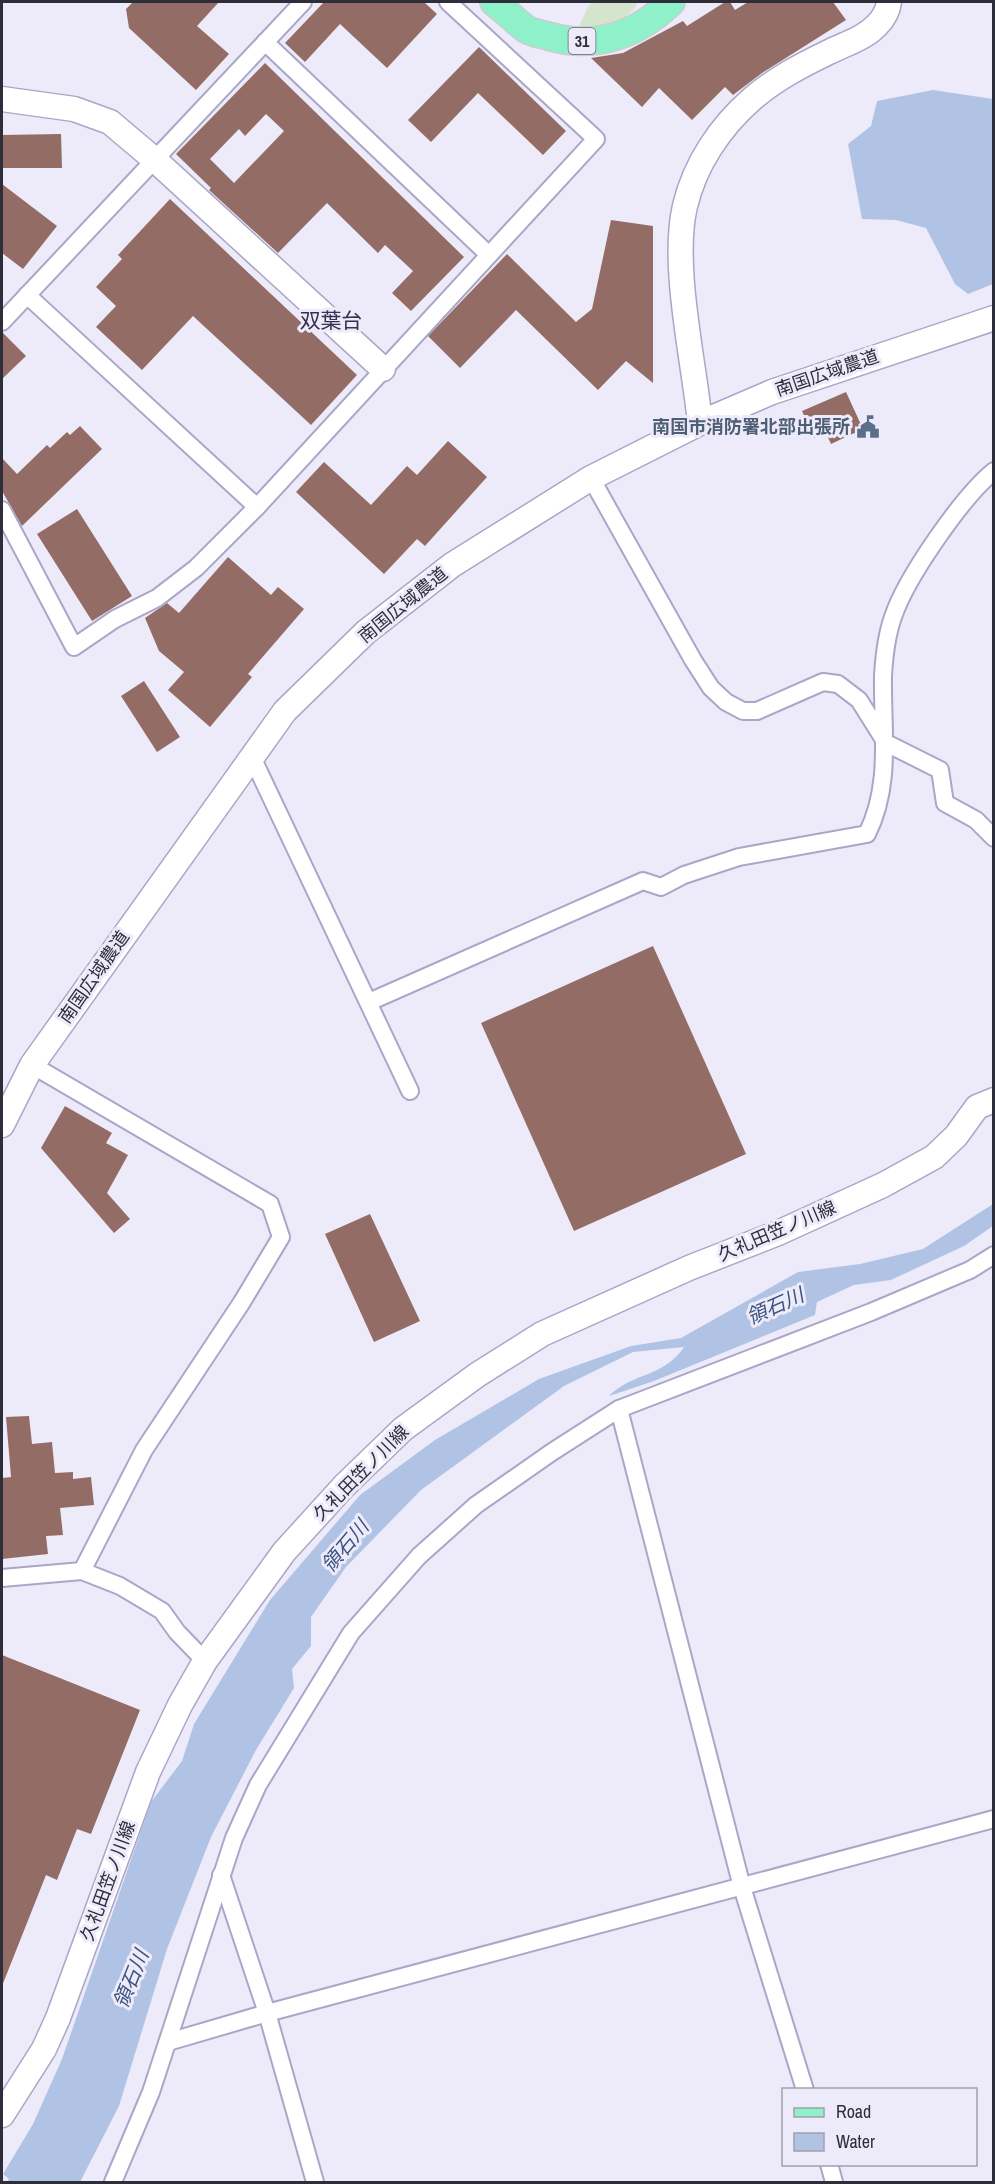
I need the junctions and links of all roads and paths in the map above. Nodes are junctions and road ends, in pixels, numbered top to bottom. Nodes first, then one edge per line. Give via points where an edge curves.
1 (303, 2) edge
2 (448, 2) edge
3 (671, 2) edge
4 (889, 2) edge
5 (499, 6) edge
6 (482, 33) junction
7 (265, 42) junction
8 (2, 99) edge
9 (155, 160) junction
10 (489, 255) junction
11 (27, 295) junction
12 (993, 318) edge
13 (2, 322) edge
14 (383, 369) junction
15 (700, 423) junction
16 (993, 471) edge
17 (591, 478) junction
18 (257, 507) junction
19 (2, 510) edge
20 (886, 743) junction
21 (252, 757) junction
22 (993, 838) edge
23 (369, 1002) junction
24 (32, 1065) junction
25 (410, 1091) dead end
26 (993, 1100) edge
27 (2, 1125) edge
28 (993, 1255) edge
29 (620, 1409) junction
30 (82, 1571) junction
31 (2, 1578) edge
32 (205, 1661) junction
33 (993, 1819) edge
34 (221, 1875) junction
35 (742, 1887) junction
36 (267, 2013) junction
37 (168, 2042) junction
38 (804, 2088) edge
39 (2, 2115) edge
40 (830, 2166) edge
41 (113, 2182) edge
42 (315, 2182) edge
43 (834, 2182) edge

1 - 7 street
2 - 6 street
3 - 5 main road, 31 via 632,32 602,41 566,41 528,30
4 - 15 street via 877,26 799,67 753,98 730,120 698,170 685,206 680,248
5 - 6 street
6 - 10 street via 596,139
7 - 9 street
7 - 10 street
8 - 9 street via 74,109 110,122
9 - 11 street
9 - 14 street
10 - 14 street
11 - 13 street
11 - 18 street
12 - 15 street, 南国広域農道 via 782,388
14 - 18 street
15 - 17 street, 南国広域農道
16 - 20 street via 957,511 907,586 892,618 883,674
17 - 20 street via 693,660 711,688 726,702 742,711 757,711 823,682 838,684 859,700
17 - 21 street, 南国広域農道 via 452,565 366,632 285,711
18 - 19 street via 196,568 157,598 115,619 74,647
20 - 22 street via 940,770 945,802 976,820
20 - 23 street via 882,782 867,834 739,857 661,887 643,881
21 - 23 street
21 - 24 street, 南国広域農道
23 - 25 street
24 - 27 street, 南国広域農道
24 - 30 street via 270,1204 280,1237 144,1450
26 - 32 street, 久礼田笠ノ川線 via 977,1107 934,1157 893,1179 778,1233 591,1310 542,1334 477,1375 403,1429 344,1486 284,1552
28 - 29 street via 970,1270 871,1312
29 - 34 street via 477,1505 418,1556 351,1633 258,1785
29 - 35 street
30 - 31 street
30 - 32 street via 120,1586 162,1611
32 - 39 street, 久礼田笠ノ川線 via 148,1772 44,2049
33 - 35 street
34 - 36 street
34 - 37 street
35 - 36 street
35 - 38 street
36 - 37 street
36 - 42 street
37 - 41 street via 128,2153
40 - 43 street

